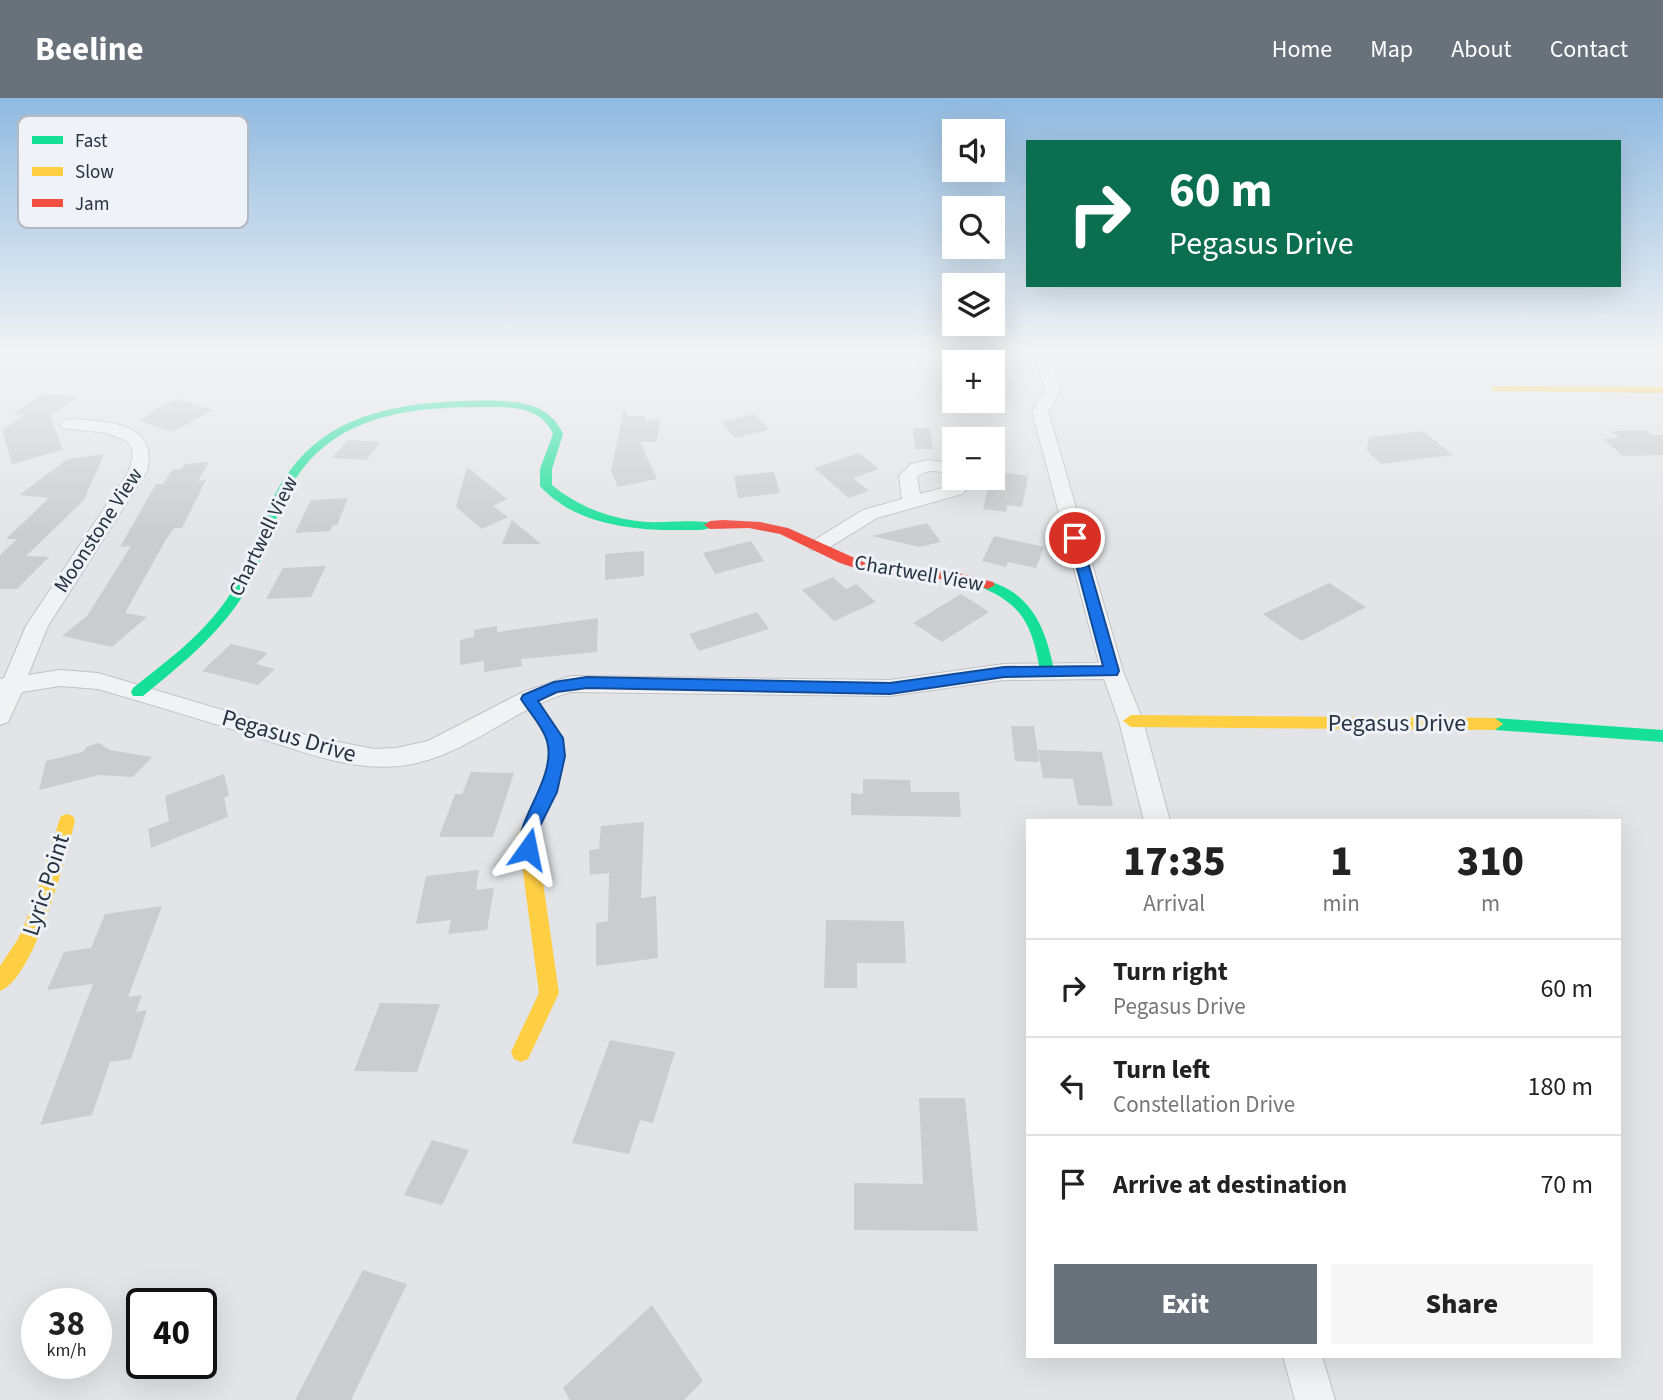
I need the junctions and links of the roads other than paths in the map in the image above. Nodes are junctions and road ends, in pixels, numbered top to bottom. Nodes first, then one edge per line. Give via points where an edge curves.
1 (377, 415) edge
2 (546, 415) edge
3 (1041, 415) edge
4 (68, 424) dead end
5 (942, 467) edge
6 (956, 490) edge
7 (912, 501) junction
8 (818, 546) junction
9 (1047, 670) junction
10 (1112, 671) junction
11 (5, 686) edge
12 (138, 692) junction
13 (529, 699) junction
14 (0, 716) edge
15 (1131, 721) junction
16 (1663, 736) edge
17 (1156, 819) edge
18 (67, 821) dead end
19 (0, 982) edge
20 (521, 1052) dead end
21 (1304, 1358) edge
22 (1315, 1400) edge

1 - 12 street, Chartwell View via 344,426 302,459 229,606 195,643
2 - 8 street, Chartwell View via 558,427 558,434 545,486 559,500 646,524 769,525
3 - 10 street
4 - 11 street, Moonstone View via 128,434 143,447 144,458 37,626
5 - 7 street via 915,468 908,476
6 - 7 street
7 - 8 street via 858,519
8 - 9 street, Chartwell View via 864,567 969,579 1007,593 1036,623
9 - 10 street, Pegasus Drive
9 - 13 street, Pegasus Drive via 890,688 587,682 554,687
10 - 15 street
11 - 12 street, Pegasus Drive via 78,678
11 - 14 street, Moonstone View
12 - 13 street, Pegasus Drive via 341,753 386,758 441,746
13 - 20 street via 555,738 557,756 549,792 527,834 549,993
15 - 16 street, Pegasus Drive via 1480,723
15 - 17 street
18 - 19 street, Lyric Point via 38,923
21 - 22 street

